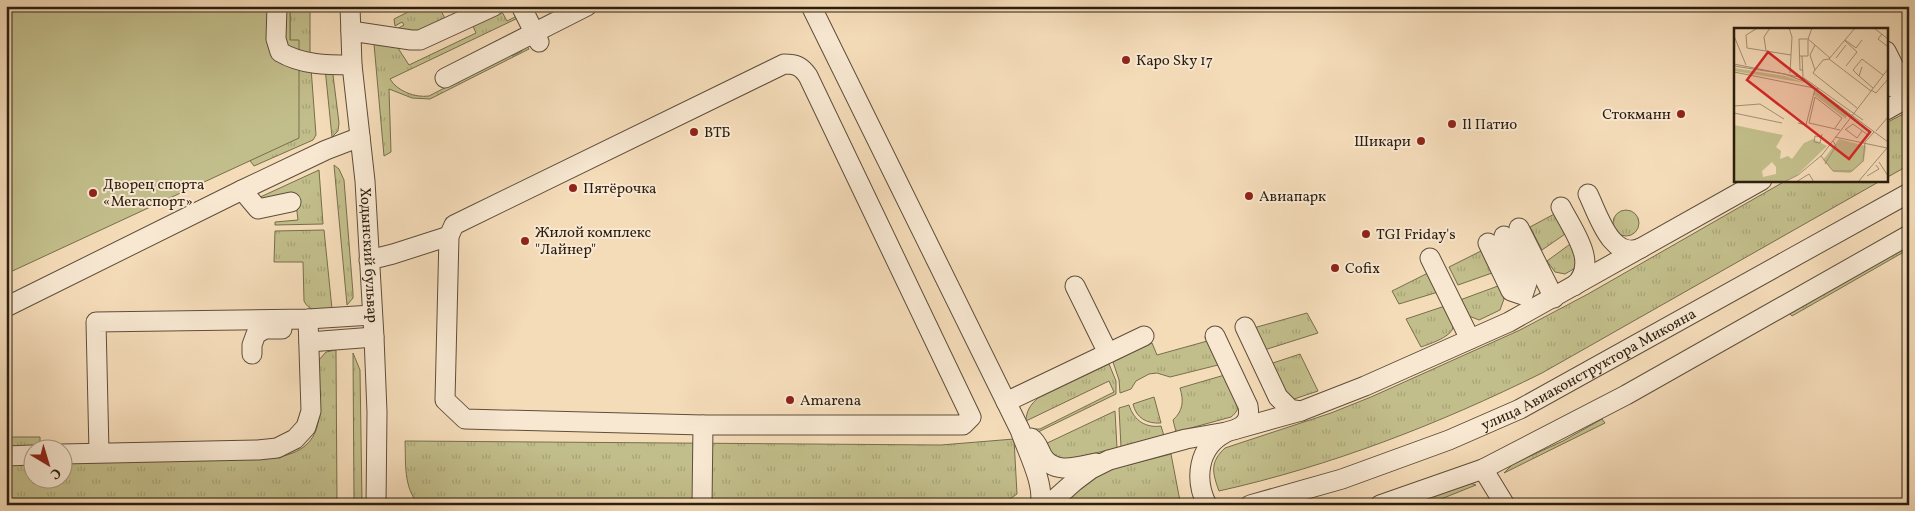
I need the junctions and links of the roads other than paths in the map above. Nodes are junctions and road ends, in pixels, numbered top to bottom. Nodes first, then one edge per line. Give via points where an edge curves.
1 (277, 6) edge
2 (350, 6) edge
3 (494, 6) edge
4 (587, 6) edge
5 (811, 6) edge
6 (522, 7) edge
7 (351, 31) junction
8 (537, 38) junction
9 (1888, 54) edge
10 (352, 65) junction
11 (445, 78) dead end
12 (1896, 96) edge
13 (360, 137) junction
14 (1760, 181) edge
15 (242, 190) junction
16 (1909, 193) edge
17 (290, 202) dead end
18 (1909, 235) edge
19 (449, 236) junction
20 (1636, 251) junction
21 (1430, 258) dead end
22 (369, 260) junction
23 (1578, 284) junction
24 (1075, 286) dead end
25 (1554, 298) junction
26 (1527, 302) junction
27 (6, 307) edge
28 (372, 316) junction
29 (308, 330) junction
30 (1144, 336) dead end
31 (374, 337) junction
32 (1470, 339) junction
33 (1108, 353) junction
34 (252, 354) dead end
35 (1006, 402) junction
36 (1296, 412) junction
37 (704, 425) junction
38 (1237, 429) junction
39 (1020, 430) junction
40 (98, 452) junction
41 (72, 453) edge
42 (22, 455) edge
43 (6, 456) edge
44 (1109, 460) junction
45 (1483, 469) junction
46 (376, 505) edge
47 (702, 505) edge
48 (1040, 505) edge
49 (1048, 505) edge
50 (1207, 505) edge
51 (1250, 505) edge
52 (1380, 505) edge
53 (1505, 505) edge

1 - 10 street via 276,39 280,52 321,66
2 - 7 street, Ходынский бульвар
3 - 7 street via 420,40
4 - 8 street
5 - 35 street
6 - 8 street
7 - 10 street, Ходынский бульвар
8 - 11 street
9 - 12 street via 1899,77
10 - 13 street, Ходынский бульвар
13 - 15 street
13 - 22 street, Ходынский бульвар
14 - 20 street
15 - 17 street via 258,209
15 - 27 street
16 - 51 street, улица Авиаконструктора Микояна via 1520,409 1449,440 1342,479
18 - 45 street via 1626,395
19 - 22 street
19 - 37 street via 445,400 465,419
19 - 37 street via 454,225 464,219 784,64 795,64 803,69 971,417 962,425
20 - 23 street
20 - 23 street via 1624,250 1612,242 1574,201 1596,257 1594,272
21 - 32 street
22 - 28 street, Ходынский бульвар
23 - 25 street
24 - 33 street
25 - 26 street
25 - 26 street via 1504,236 1527,282
26 - 32 street
28 - 29 street
28 - 31 street, Ходынский бульвар
29 - 31 street
29 - 34 street via 265,329 256,334
29 - 40 street via 311,412 306,427 295,439 277,448 258,450
29 - 40 street via 96,322
30 - 33 street
31 - 46 street, Ходынский бульвар
32 - 36 street via 1365,386
33 - 35 street
35 - 39 street
36 - 38 street
36 - 38 street via 1278,398 1230,331 1259,408 1257,420
37 - 47 street
38 - 44 street
38 - 50 street via 1216,438 1202,457 1199,481
39 - 44 street via 1035,440 1043,457 1056,468
39 - 48 street via 1040,484
40 - 41 street
42 - 43 street
44 - 49 street via 1086,473
45 - 52 street
45 - 53 street

